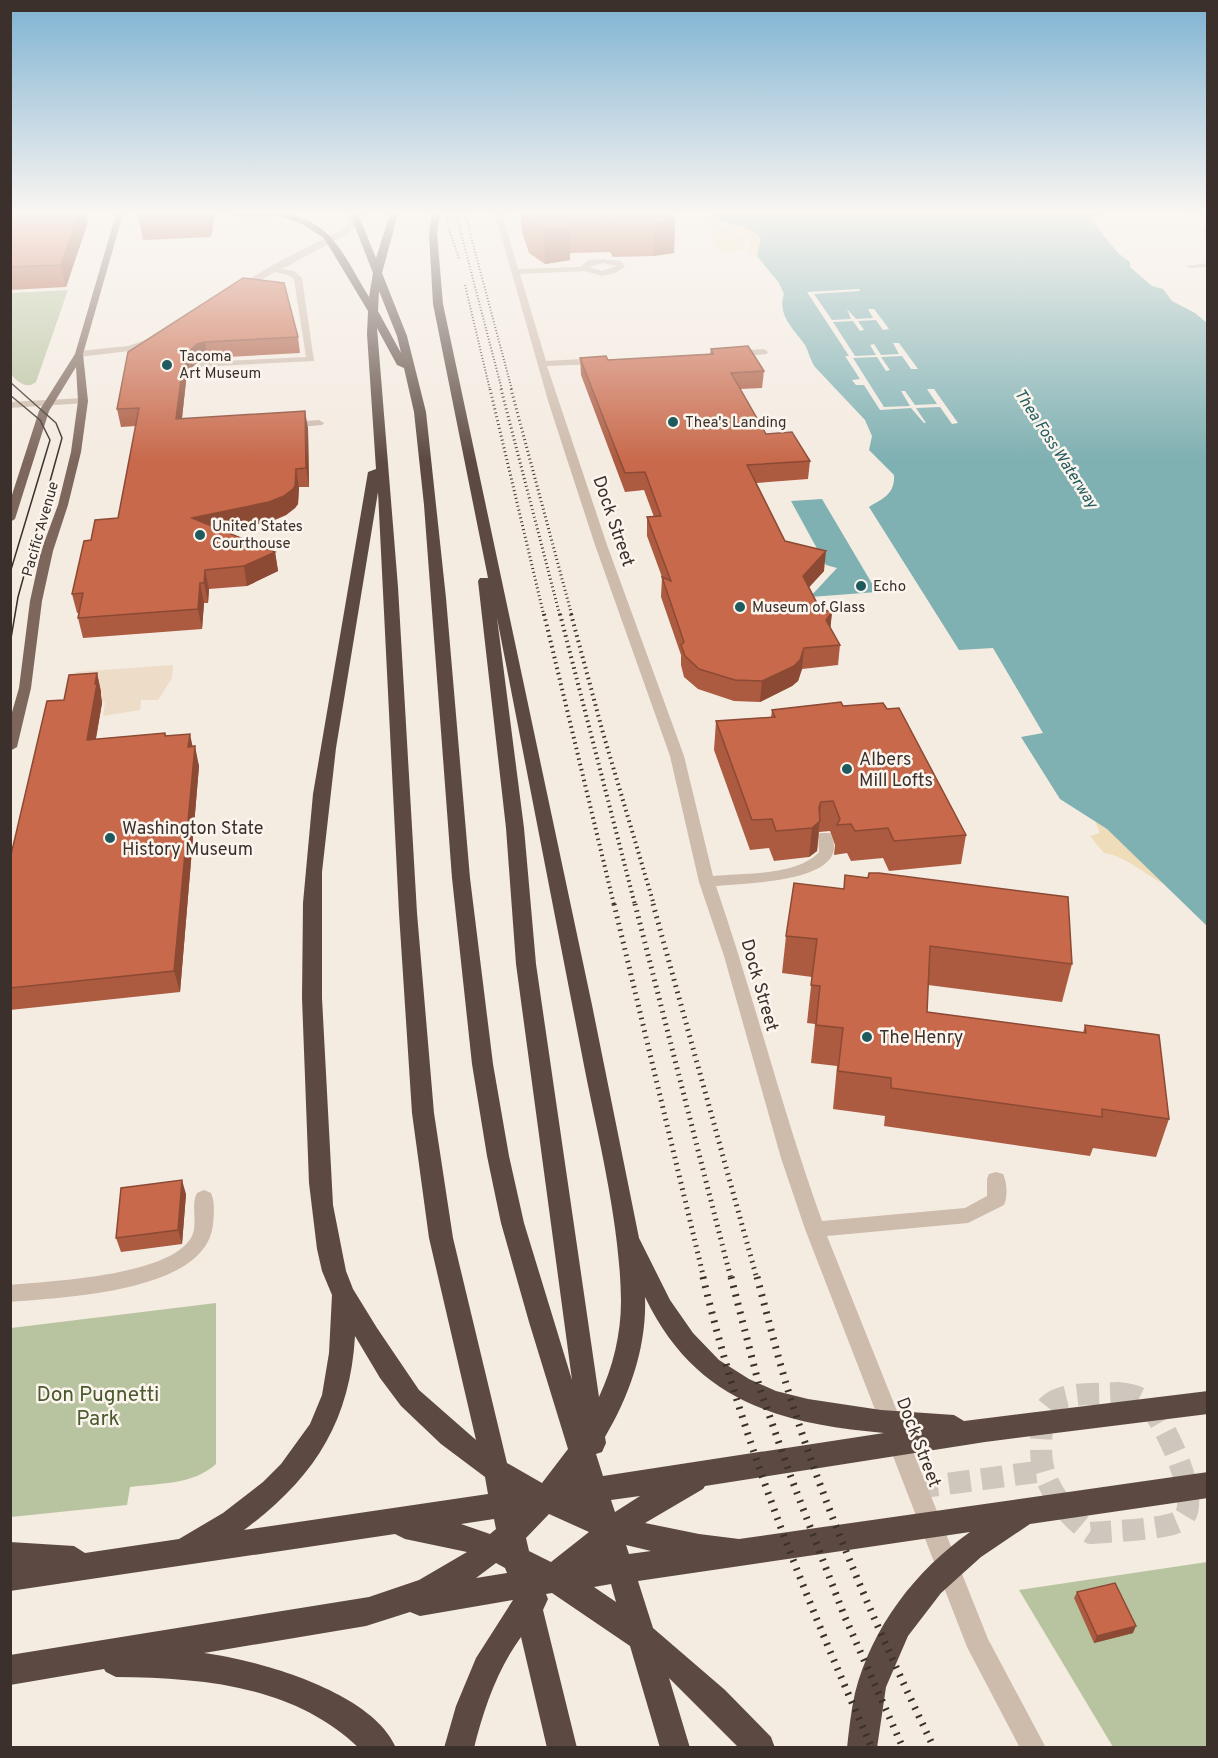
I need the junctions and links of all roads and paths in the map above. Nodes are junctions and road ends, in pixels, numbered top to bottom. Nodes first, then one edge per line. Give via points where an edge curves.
1 (96, 296) edge
2 (301, 296) edge
3 (363, 296) edge
4 (374, 296) edge
5 (386, 296) edge
6 (437, 296) edge
7 (521, 296) edge
8 (166, 334) edge
9 (764, 352) dead end
10 (79, 354) junction
11 (723, 355) edge
12 (608, 361) edge
13 (542, 364) junction
14 (201, 365) edge
15 (416, 390) junction
16 (83, 401) junction
17 (48, 403) junction
18 (10, 405) edge
19 (319, 423) dead end
20 (274, 426) edge
21 (379, 438) junction
22 (472, 475) junction
23 (10, 519) edge
24 (10, 747) edge
25 (825, 836) dead end
26 (708, 882) junction
27 (996, 1179) dead end
28 (204, 1198) dead end
29 (814, 1229) junction
30 (626, 1233) junction
31 (10, 1294) edge
32 (344, 1296) junction
33 (1208, 1402) edge
34 (985, 1430) junction
35 (718, 1470) junction
36 (1208, 1485) edge
37 (544, 1499) junction
38 (1028, 1510) junction
39 (350, 1528) junction
40 (614, 1529) junction
41 (494, 1548) junction
42 (738, 1552) junction
43 (177, 1553) junction
44 (10, 1556) edge
45 (115, 1562) junction
46 (10, 1577) edge
47 (553, 1579) junction
48 (366, 1612) junction
49 (646, 1648) junction
50 (54, 1664) junction
51 (10, 1670) edge
52 (381, 1748) edge
53 (459, 1748) edge
54 (562, 1748) edge
55 (675, 1748) edge
56 (760, 1748) edge
57 (862, 1748) edge
58 (1034, 1748) edge

1 - 10 main road, Pacific Avenue
2 - 14 street via 311,359
3 - 15 highway
4 - 21 highway via 371,316
5 - 15 highway
6 - 22 highway
7 - 13 street, Dock Street
8 - 10 street via 138,346
9 - 11 street
10 - 16 main road, Pacific Avenue
10 - 17 main road, Pacific Avenue
12 - 13 street
13 - 26 street, Dock Street via 601,545 677,756
15 - 49 highway via 475,1008 498,1159 529,1286
16 - 17 street
16 - 24 main road, Pacific Avenue via 76,452 36,601 25,688
17 - 18 street
17 - 23 main road, Pacific Avenue
19 - 20 street
21 - 32 highway via 323,782 311,928 323,1214 335,1273
21 - 54 highway via 426,1136 441,1238
22 - 30 highway
22 - 49 highway via 515,828 526,964 591,1436
25 - 26 street via 826,853 800,872
26 - 29 street, Dock Street
27 - 29 street via 997,1200 968,1215
28 - 31 street via 200,1242 183,1260 163,1270
29 - 58 street, Dock Street via 979,1647
30 - 34 highway via 684,1341 729,1381 761,1397 822,1414
30 - 37 highway via 632,1317 631,1338 620,1379 604,1419 587,1446
32 - 37 highway via 398,1382 416,1403 479,1459
32 - 43 highway via 340,1368 319,1433 304,1455 253,1509
33 - 34 highway
34 - 35 highway
35 - 37 highway
35 - 40 highway via 665,1495
36 - 38 highway
37 - 39 highway
37 - 40 highway
37 - 41 highway
38 - 42 highway
38 - 57 highway via 968,1550 911,1604 873,1681
39 - 41 highway via 428,1528
39 - 43 highway
40 - 42 highway via 692,1548
40 - 47 highway
41 - 47 highway
41 - 48 highway via 445,1583
42 - 47 highway
43 - 45 highway
44 - 45 highway
45 - 46 highway
47 - 48 highway
47 - 53 highway via 519,1614 495,1649 476,1686
47 - 56 highway via 621,1621 670,1658
48 - 50 highway
49 - 55 highway
50 - 51 highway
50 - 52 highway via 152,1662 213,1668 292,1686 330,1704 364,1728

